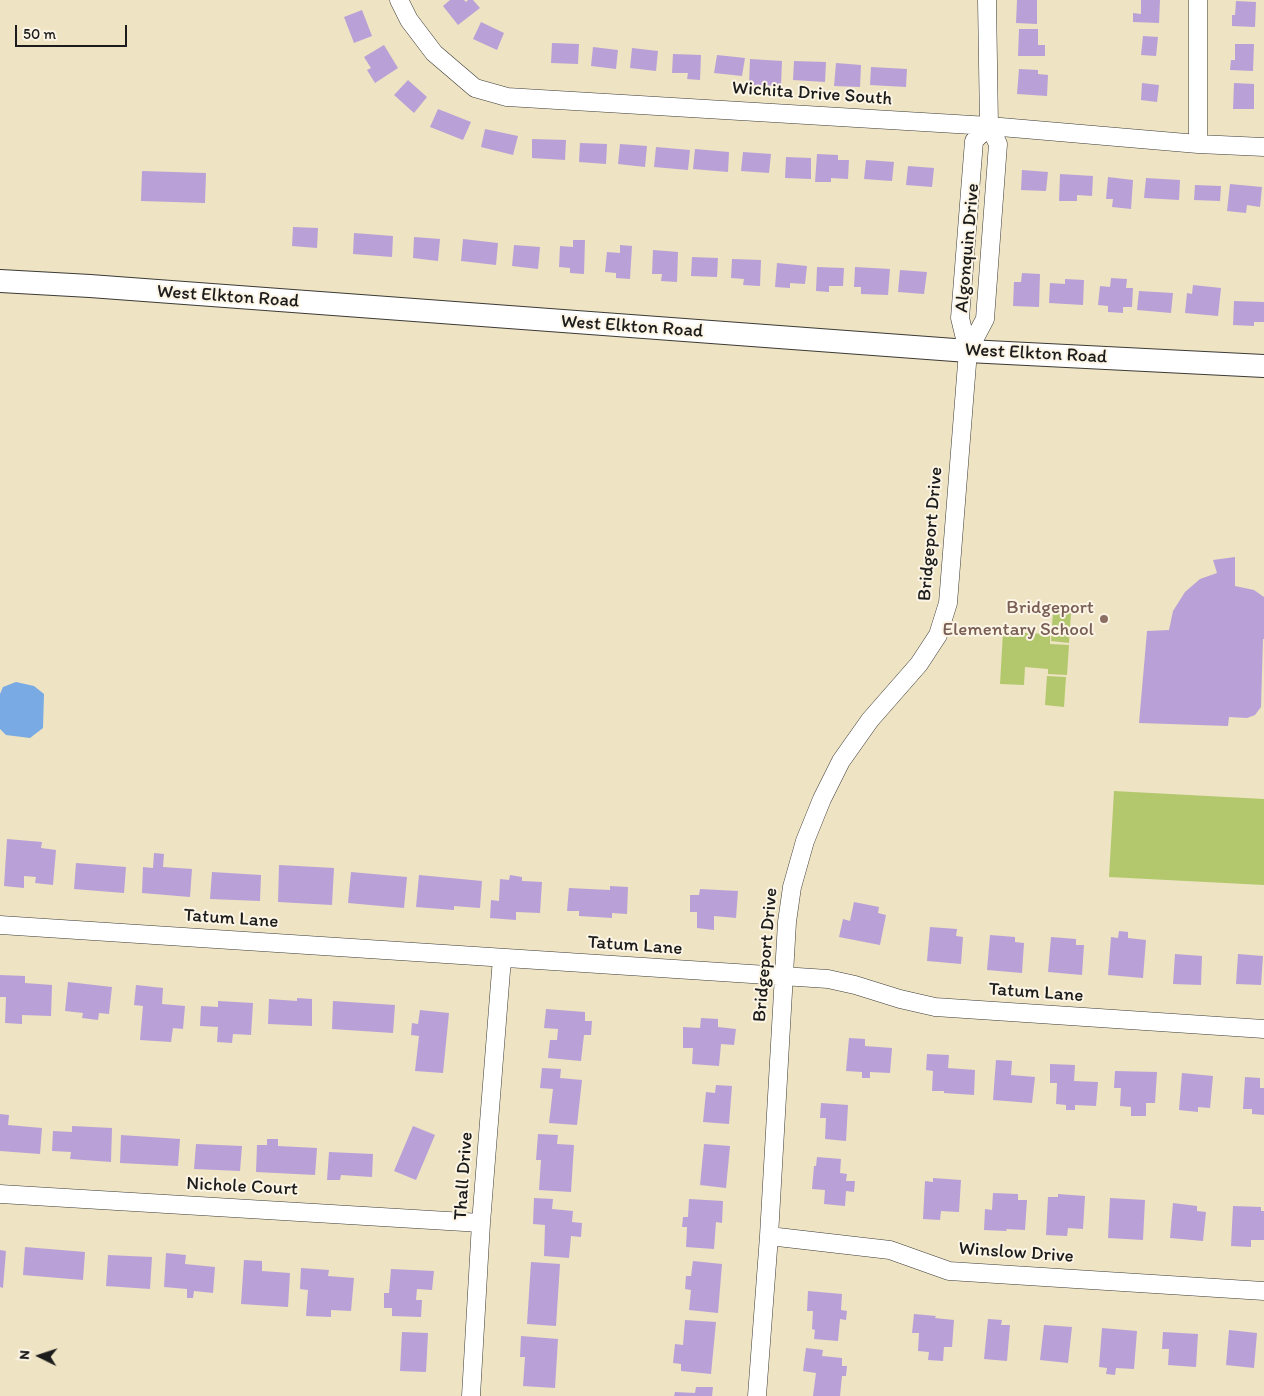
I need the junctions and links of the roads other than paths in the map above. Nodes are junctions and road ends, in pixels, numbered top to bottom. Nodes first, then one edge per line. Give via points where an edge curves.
1 (399, 0) edge
2 (987, 0) edge
3 (1198, 0) edge
4 (989, 126) junction
5 (1198, 144) junction
6 (1264, 147) edge
7 (0, 281) edge
8 (968, 351) junction
9 (1264, 366) edge
10 (0, 925) edge
11 (502, 958) junction
12 (784, 976) junction
13 (1264, 1029) edge
14 (0, 1194) edge
15 (481, 1223) junction
16 (769, 1236) junction
17 (1264, 1291) edge
18 (471, 1396) edge
19 (757, 1396) edge

1 - 4 street, Wichita Drive South via 434,54 475,88 508,97
2 - 4 street, Algonquin Drive
3 - 5 street
4 - 5 street, Wichita Drive South
4 - 8 street, Algonquin Drive via 998,144 985,319
4 - 8 street, Algonquin Drive via 974,141 960,318
5 - 6 street, Wichita Drive South
7 - 8 street, West Elkton Road
8 - 9 street, West Elkton Road
8 - 12 street, Bridgeport Drive via 948,603 938,635 919,664 870,720 841,761 822,799 792,888
10 - 11 street, Tatum Lane
11 - 12 street, Tatum Lane
11 - 15 street, Thall Drive
12 - 13 street, Tatum Lane via 828,979 936,1007
12 - 16 street, Bridgeport Drive
14 - 15 street, Nichole Court
15 - 18 street, Thall Drive
16 - 17 street, Winslow Drive via 890,1250 949,1271
16 - 19 street, Bridgeport Drive

